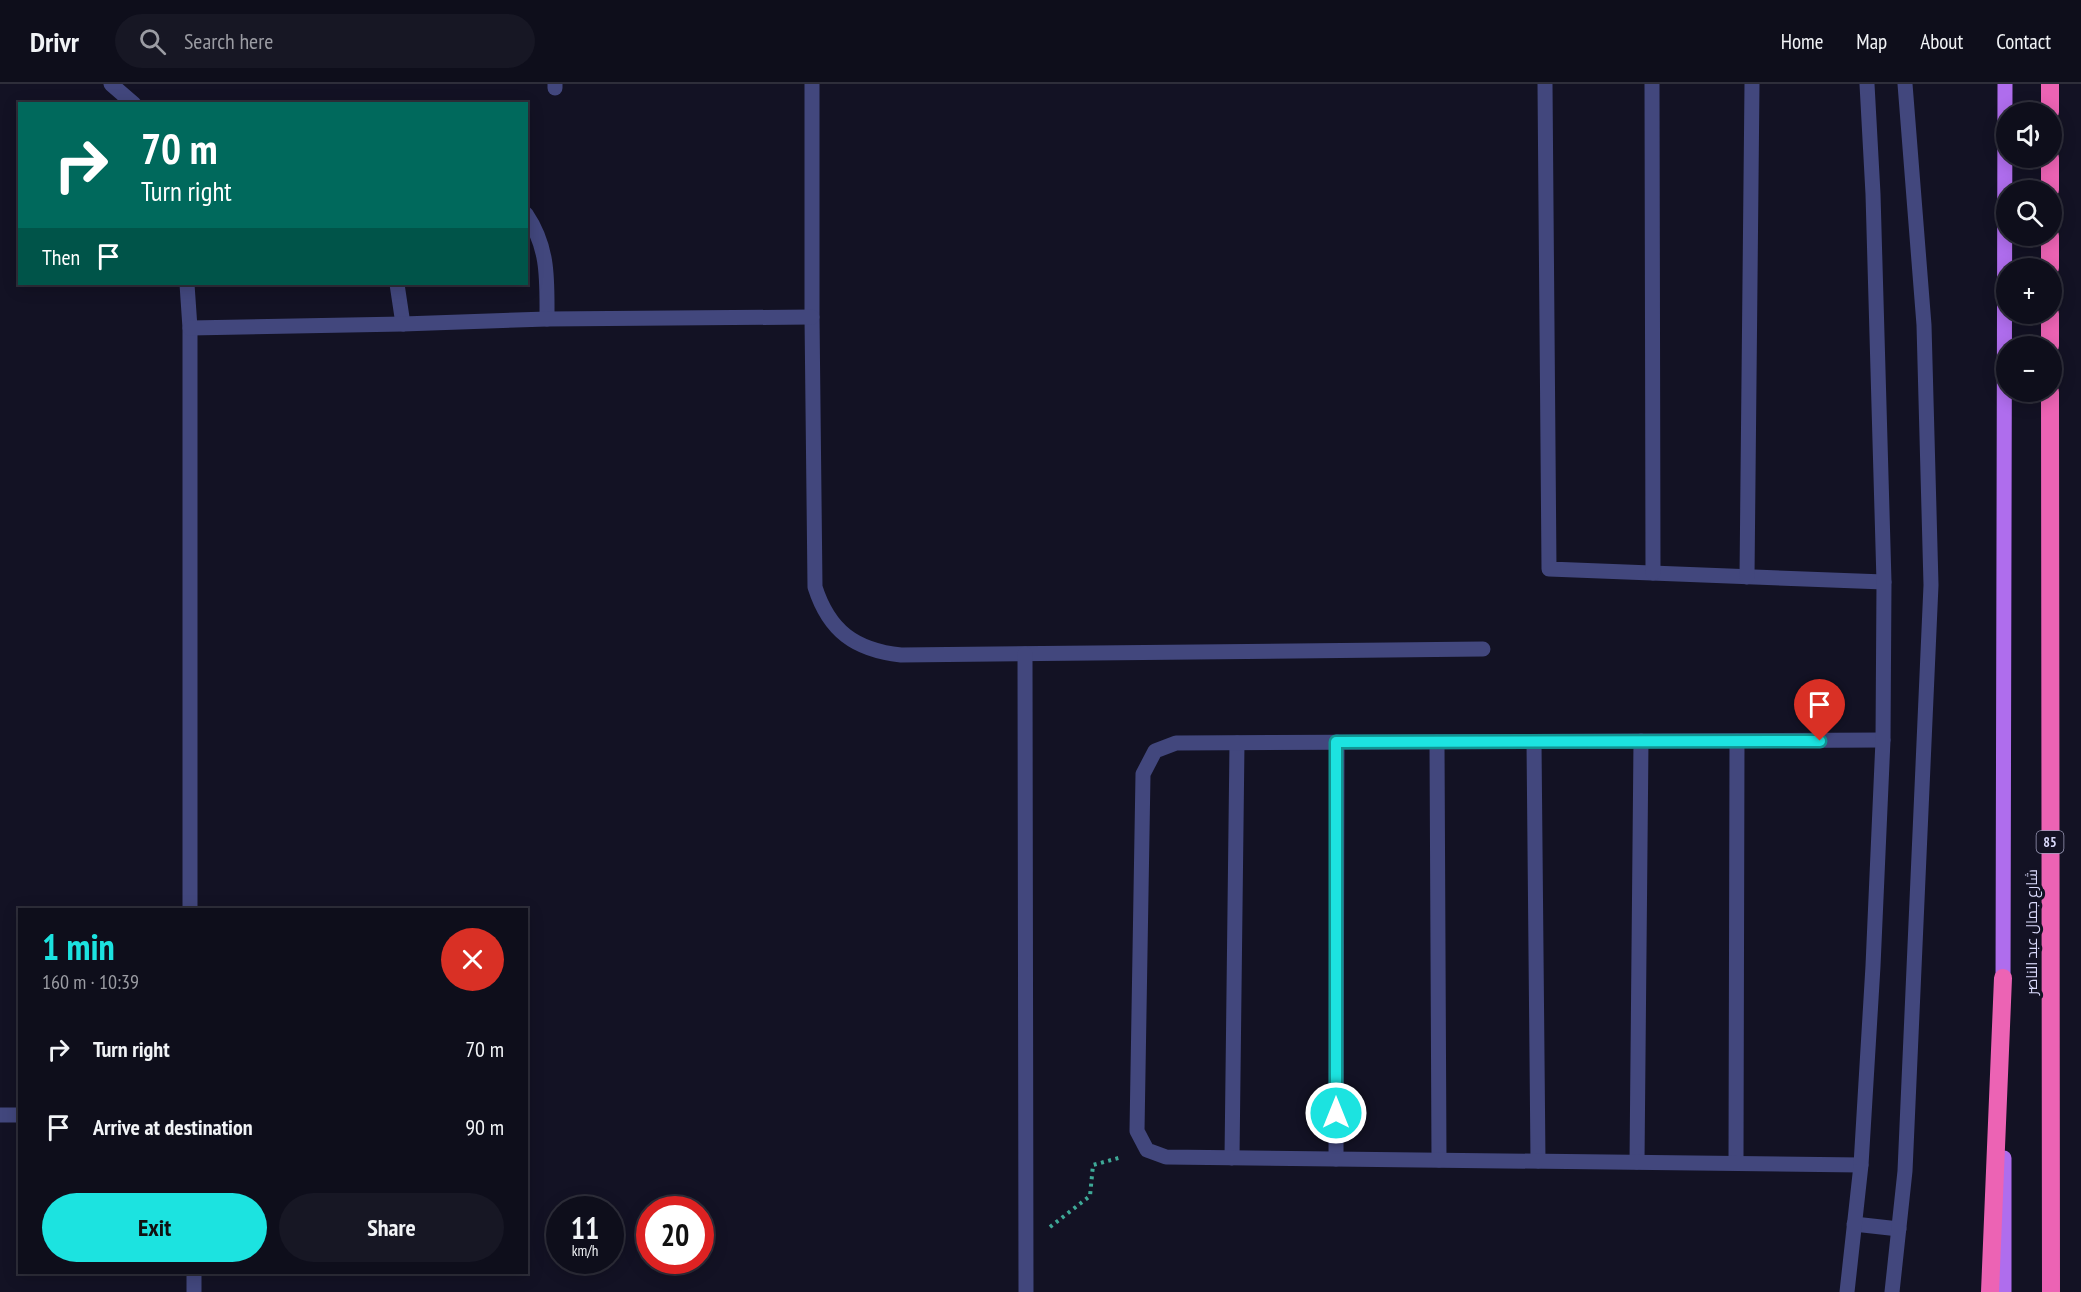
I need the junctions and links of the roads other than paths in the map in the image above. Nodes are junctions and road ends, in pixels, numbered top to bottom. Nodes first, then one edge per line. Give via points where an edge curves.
1 (111, 84) edge
2 (812, 84) edge
3 (1545, 84) edge
4 (1652, 84) edge
5 (1752, 84) edge
6 (1867, 84) edge
7 (1905, 84) edge
8 (2005, 84) edge
9 (2050, 84) edge
10 (132, 102) edge
11 (2050, 102) edge
12 (528, 217) edge
13 (187, 285) edge
14 (397, 285) edge
15 (812, 317) junction
16 (547, 319) junction
17 (403, 324) junction
18 (190, 328) junction
19 (2050, 402) edge
20 (1653, 573) junction
21 (1747, 577) junction
22 (1884, 582) junction
23 (1483, 649) dead end
24 (1025, 654) junction
25 (1883, 740) junction
26 (1641, 741) junction
27 (1737, 741) junction
28 (1336, 742) junction
29 (1437, 742) junction
30 (1534, 742) junction
31 (1237, 743) junction
32 (190, 908) edge
33 (2003, 978) junction
34 (0, 1115) edge
35 (18, 1115) edge
36 (1232, 1158) junction
37 (1336, 1159) junction
38 (1438, 1160) junction
39 (1538, 1161) junction
40 (1636, 1162) junction
41 (1736, 1163) junction
42 (1861, 1165) junction
43 (1854, 1224) junction
44 (1899, 1229) junction
45 (194, 1274) edge
46 (194, 1292) edge
47 (1026, 1292) edge
48 (1848, 1292) edge
49 (1892, 1292) edge
50 (1990, 1292) edge
51 (2004, 1292) edge
52 (2050, 1292) edge

1 - 10 street
2 - 15 street
3 - 20 street via 1549,569
4 - 20 street
5 - 21 street
6 - 22 street
7 - 44 street via 1924,325 1931,585 1905,1171
8 - 33 main road
9 - 11 highway
12 - 16 street via 537,229 546,262
13 - 18 street
14 - 17 street
15 - 16 street
15 - 24 street via 815,587 821,606 845,636 881,653
16 - 17 street
17 - 18 street
18 - 32 street
19 - 52 highway, شارع جمال عبد الناصر / 85
20 - 21 street
21 - 22 street
22 - 25 street
23 - 24 street
24 - 47 street
25 - 27 street
25 - 42 street
26 - 27 street
26 - 30 street
26 - 40 street
27 - 41 street
28 - 29 street
28 - 31 street
28 - 37 street
29 - 30 street
29 - 38 street
30 - 39 street
31 - 36 street
31 - 36 street via 1176,743 1155,751 1143,774 1137,1131 1147,1150 1166,1157
33 - 50 highway
33 - 51 main road
34 - 35 street
36 - 37 street
37 - 38 street
38 - 39 street
39 - 40 street
40 - 41 street
41 - 42 street
42 - 43 street
43 - 44 street
43 - 48 street
44 - 49 street
45 - 46 street

